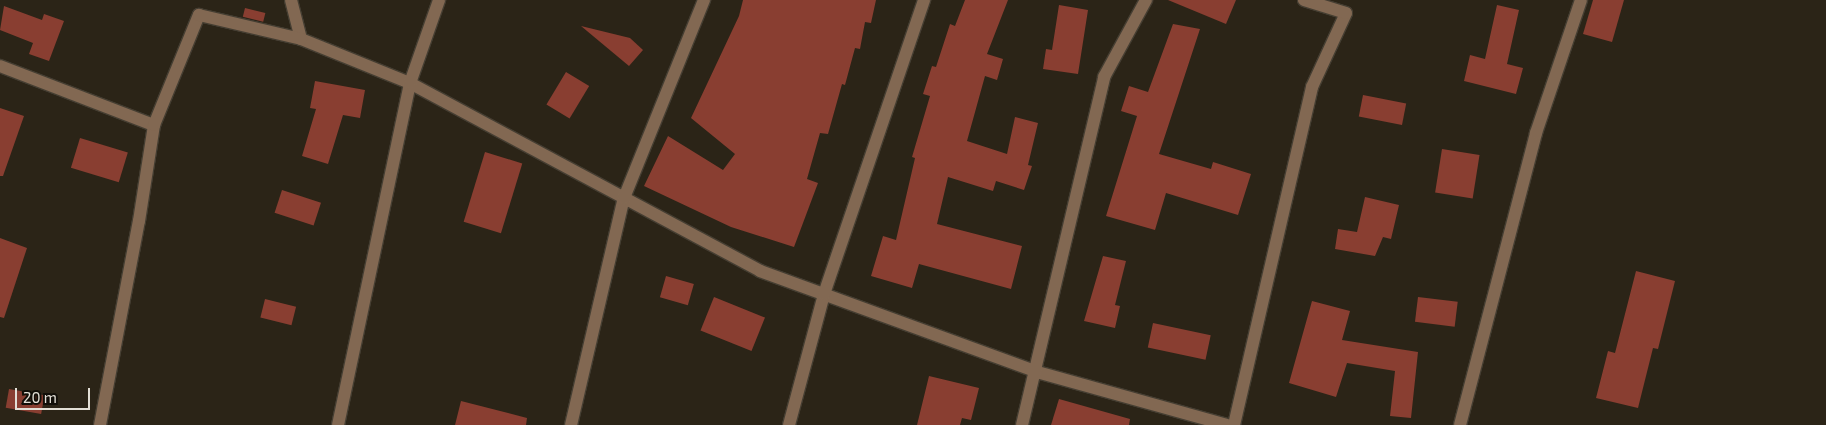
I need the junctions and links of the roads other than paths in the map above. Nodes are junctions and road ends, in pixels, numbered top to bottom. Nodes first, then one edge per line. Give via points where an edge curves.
1 (291, 0) edge
2 (439, 0) edge
3 (704, 0) edge
4 (924, 0) edge
5 (1146, 0) edge
6 (1304, 0) edge
7 (1581, 0) edge
8 (301, 39) junction
9 (0, 66) edge
10 (410, 83) junction
11 (154, 125) junction
12 (624, 198) junction
13 (824, 294) junction
14 (1037, 372) junction
15 (100, 425) edge
16 (338, 425) edge
17 (571, 425) edge
18 (789, 425) edge
19 (1022, 425) edge
20 (1227, 425) edge
21 (1234, 425) edge
22 (1460, 425) edge

1 - 8 street
2 - 10 street
3 - 12 street
4 - 13 street
5 - 14 street via 1104,77 1064,239
6 - 21 street via 1346,13 1312,87
7 - 22 street via 1536,133
8 - 10 street
8 - 11 street via 199,15
9 - 11 street
10 - 12 street
10 - 16 street
11 - 15 street
12 - 13 street via 760,271
12 - 17 street
13 - 14 street
13 - 18 street
14 - 19 street
14 - 20 street

